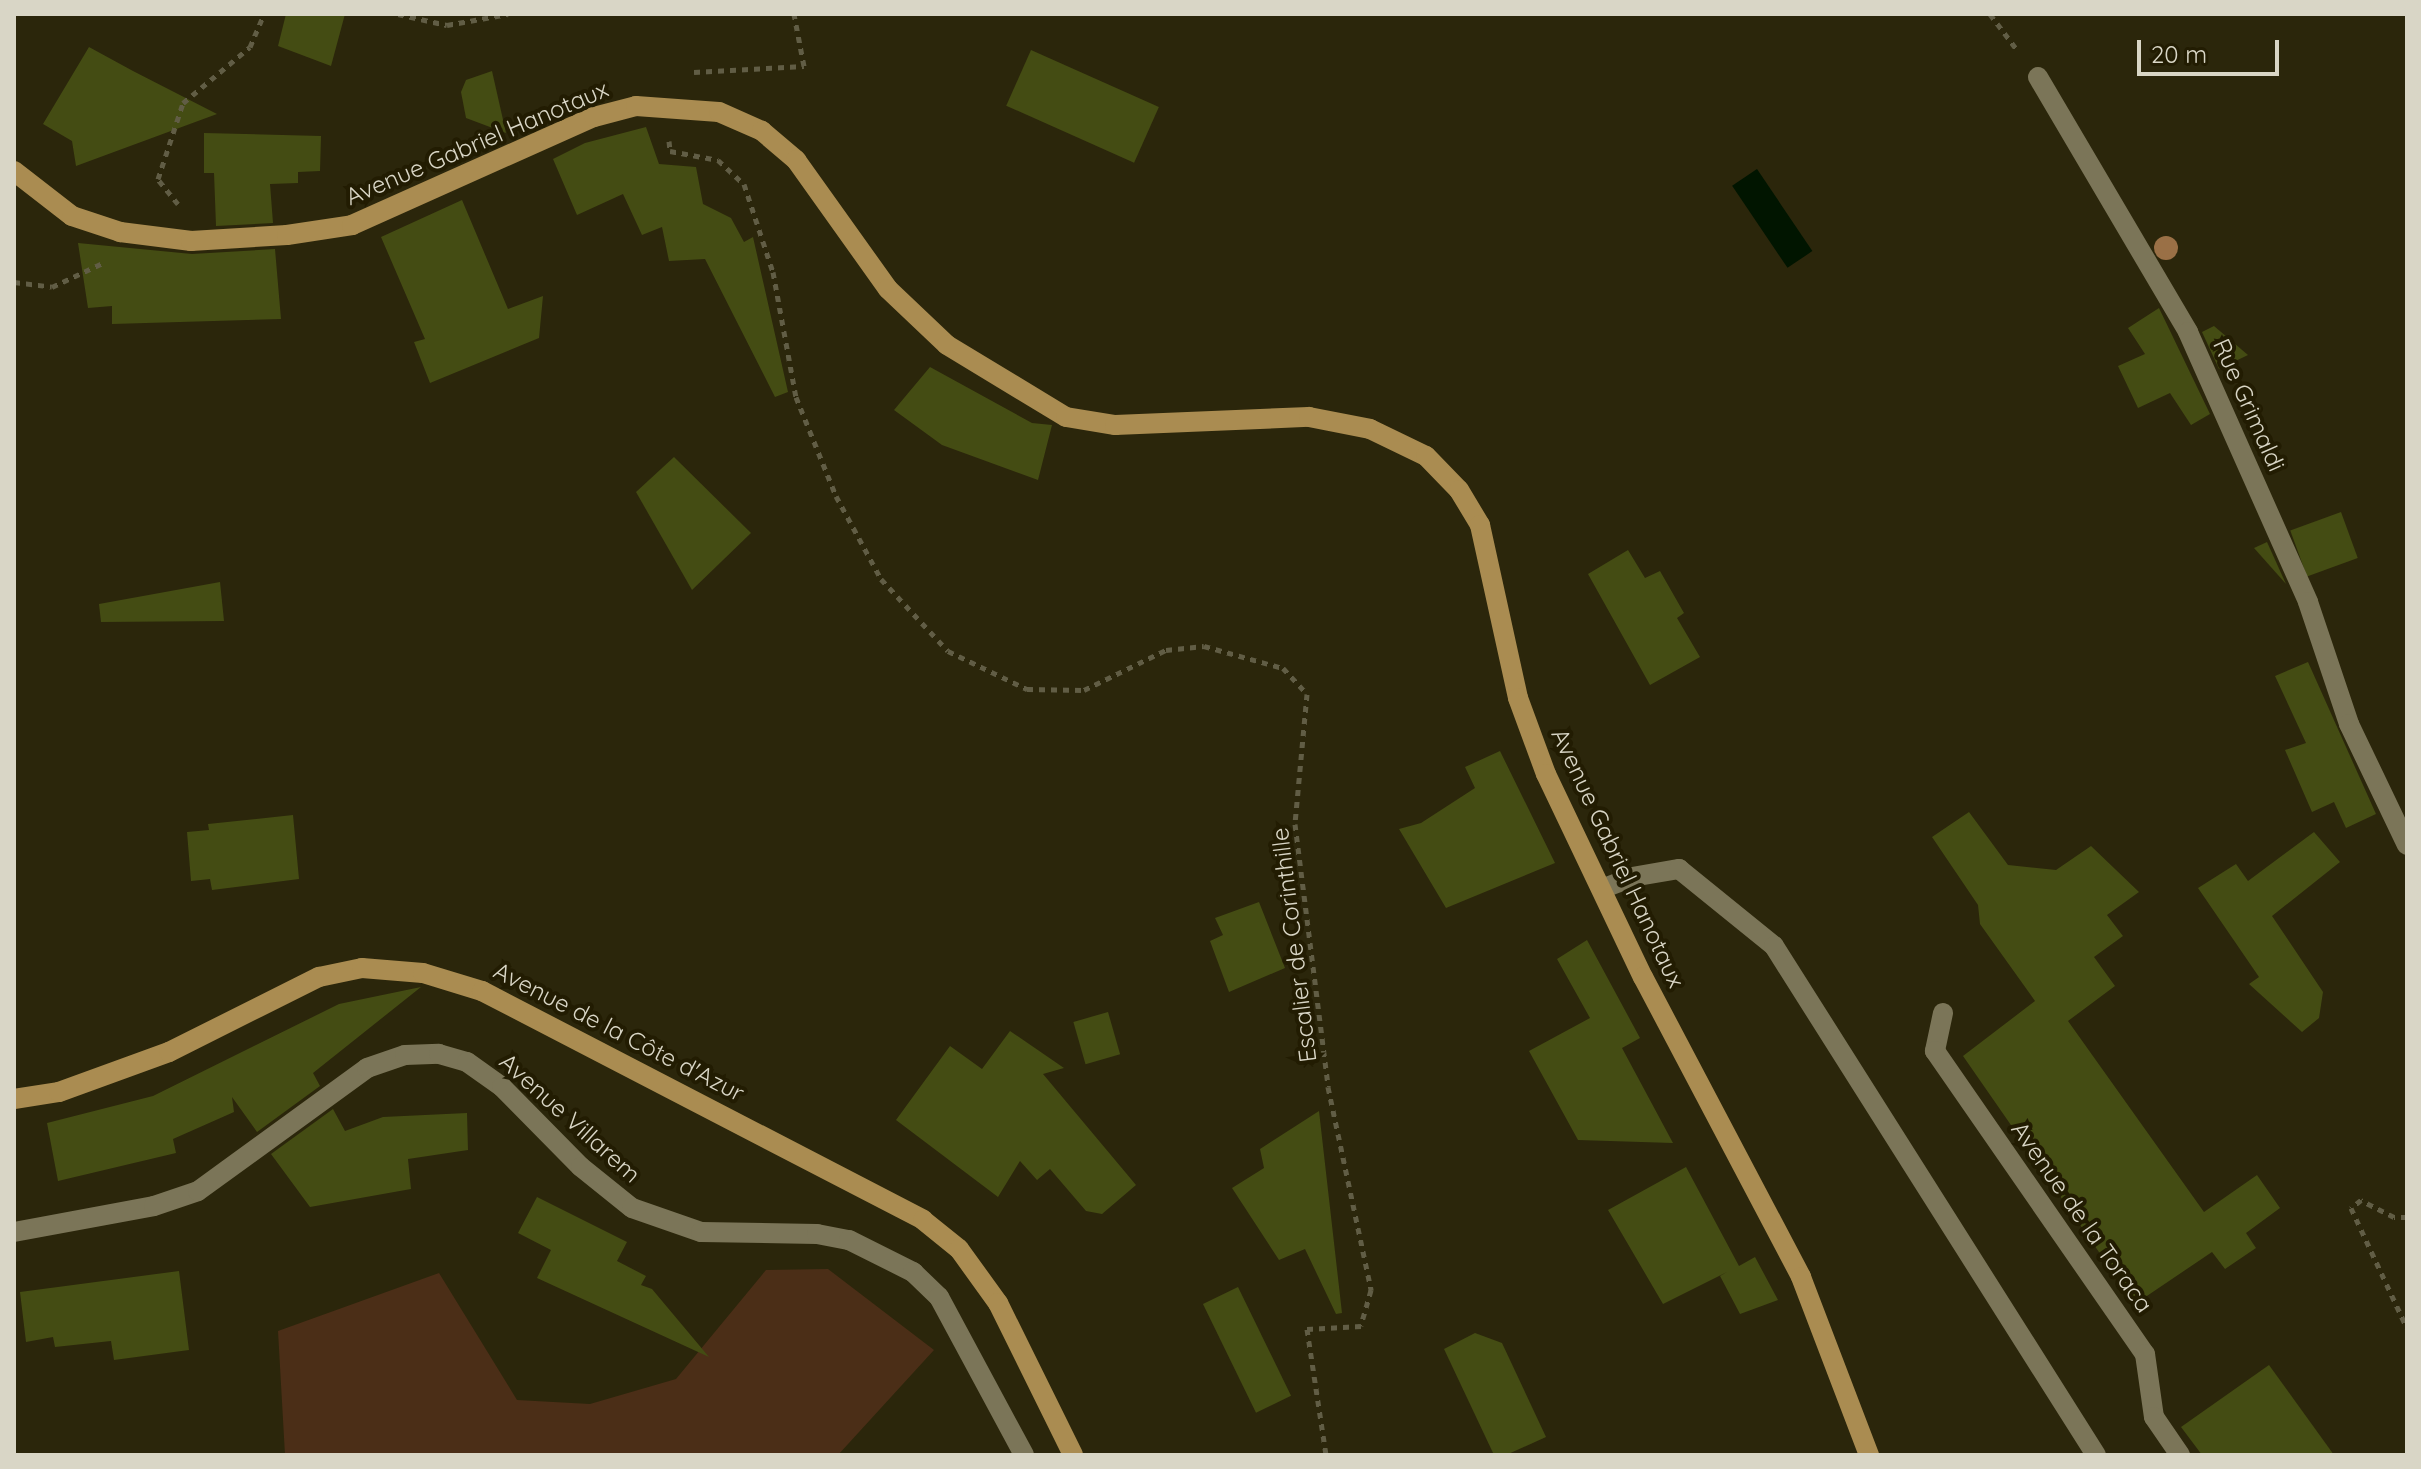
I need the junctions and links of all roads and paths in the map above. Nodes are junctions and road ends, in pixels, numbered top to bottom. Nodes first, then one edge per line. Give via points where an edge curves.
1 (264, 14) edge
2 (398, 14) edge
3 (508, 14) edge
4 (794, 14) edge
5 (1990, 14) edge
6 (693, 73) dead end
7 (2038, 77) joint
8 (670, 151) dead end
9 (14, 171) edge
10 (165, 206) dead end
11 (120, 232) junction
12 (14, 282) edge
13 (2407, 845) edge
14 (1604, 888) junction
15 (1943, 1013) dead end
16 (14, 1099) edge
17 (2407, 1217) edge
18 (14, 1232) edge
19 (2407, 1328) edge
20 (1024, 1455) edge
21 (1073, 1455) edge
22 (1326, 1455) edge
23 (1869, 1455) edge
24 (2096, 1455) edge
25 (2180, 1455) edge

1 - 10 path via 250,47 183,103 158,179 180,206
2 - 3 path via 447,25
4 - 6 path via 804,66
5 - 7 path
7 - 13 street, Rue Grimaldi via 2188,332 2308,602 2349,724
8 - 22 path, Escalier de Corinthille via 718,160 744,184 773,272 796,397 836,496 881,579 948,651 1027,689 1084,690 1166,650 1204,646 1283,668 1307,694 1295,824 1328,1087 1371,1290 1361,1326 1307,1329
9 - 11 main road, Avenue Gabriel Hanotaux via 72,216
11 - 12 path via 112,256 95,269 52,287
11 - 14 main road, Avenue Gabriel Hanotaux via 191,241 352,225 594,117 636,106 719,112 762,131 796,160 888,289 947,345 1066,417 1115,425 1309,417 1370,429 1426,456 1459,490 1480,525 1518,698 1546,774
14 - 23 main road, Avenue Gabriel Hanotaux via 1643,977 1801,1277
14 - 24 street via 1679,869 1774,946
15 - 25 street, Avenue de la Toraca via 1935,1051 2145,1354 2154,1417
16 - 21 main road, Avenue de la Côte d'Azur via 59,1092 169,1052 319,977 362,968 423,973 482,991 923,1220 959,1249 998,1303
17 - 19 path via 2394,1217 2361,1200 2351,1208
18 - 20 street, Avenue Villarem via 154,1206 198,1191 367,1068 405,1055 439,1054 467,1062 502,1087 581,1167 632,1208 701,1232 849,1240 913,1272 939,1297

